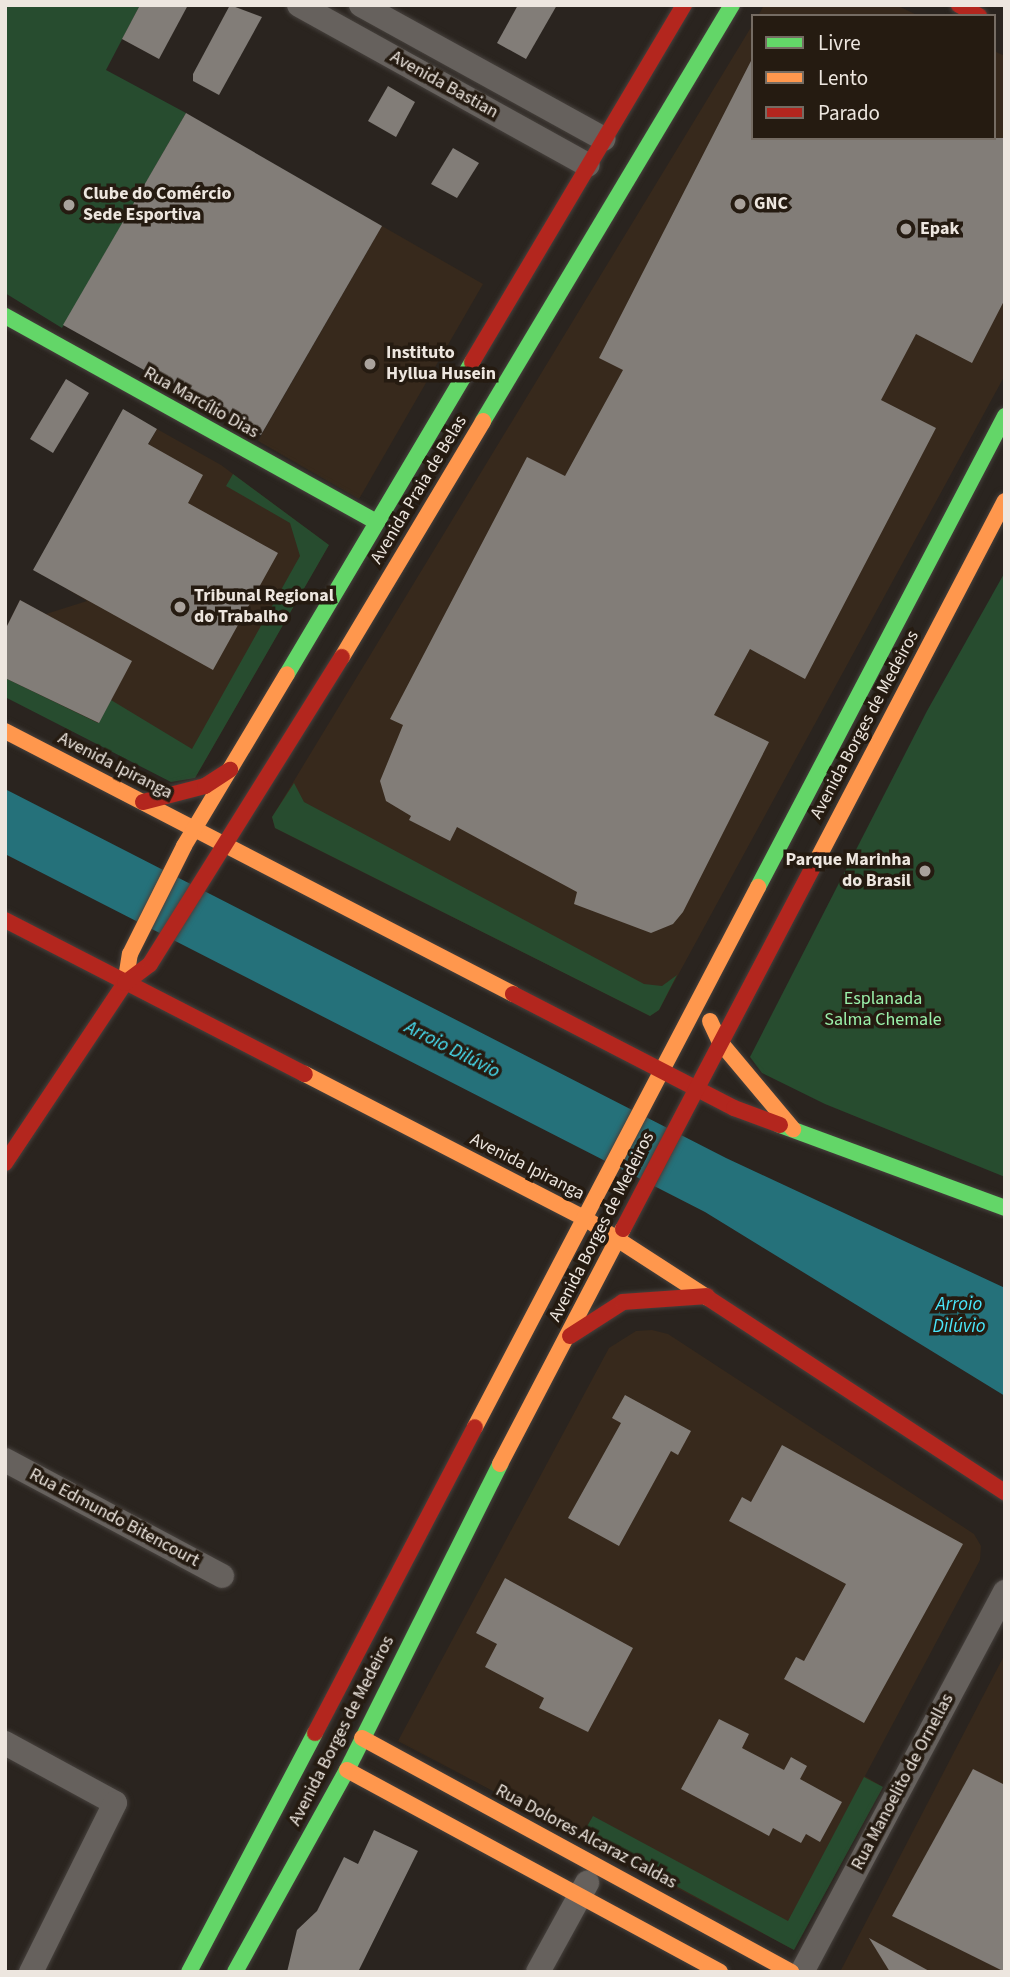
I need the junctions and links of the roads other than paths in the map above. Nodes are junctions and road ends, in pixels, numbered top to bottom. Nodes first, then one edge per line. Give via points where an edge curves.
1 (299, 5) edge
2 (361, 5) edge
3 (684, 5) edge
4 (732, 5) edge
5 (959, 5) edge
6 (975, 14) edge
7 (394, 23) junction
8 (380, 50) junction
9 (604, 139) junction
10 (588, 165) junction
11 (5, 316) edge
12 (1005, 416) edge
13 (1005, 501) edge
14 (377, 522) junction
15 (5, 731) edge
16 (230, 770) junction
17 (144, 802) junction
18 (195, 829) junction
19 (223, 844) junction
20 (5, 920) edge
21 (125, 983) junction
22 (700, 1000) junction
23 (720, 1042) junction
24 (662, 1071) junction
25 (695, 1088) junction
26 (793, 1129) junction
27 (5, 1163) edge
28 (1005, 1208) edge
29 (586, 1219) junction
30 (619, 1238) junction
31 (707, 1296) junction
32 (567, 1338) junction
33 (5, 1460) edge
34 (1005, 1492) edge
35 (222, 1576) dead end
36 (1005, 1592) edge
37 (338, 1692) junction
38 (362, 1738) junction
39 (5, 1743) edge
40 (346, 1770) junction
41 (597, 1864) junction
42 (581, 1895) junction
43 (31, 1972) edge
44 (189, 1972) edge
45 (235, 1972) edge
46 (538, 1972) edge
47 (720, 1972) edge
48 (791, 1972) edge
49 (802, 1972) edge

1 - 8 street, Avenida Bastian
2 - 7 street, Avenida Bastian
3 - 9 main road, Avenida Praia de Belas
4 - 19 main road, Avenida Praia de Belas via 313,705
5 - 6 main road
7 - 8 street
7 - 9 street, Avenida Bastian
8 - 10 street, Avenida Bastian
9 - 10 main road, Avenida Praia de Belas
10 - 14 main road, Avenida Praia de Belas
11 - 14 main road, Rua Marcílio Dias
12 - 22 main road, Avenida Borges de Medeiros
13 - 23 main road, Avenida Borges de Medeiros
14 - 16 main road, Avenida Praia de Belas
15 - 17 main road, Avenida Ipiranga
16 - 17 main road via 205,786
16 - 18 main road, Avenida Praia de Belas
17 - 18 main road, Avenida Ipiranga
18 - 19 main road, Avenida Ipiranga
18 - 21 main road, Avenida Praia de Belas via 130,954
19 - 21 main road, Avenida Praia de Belas via 150,964
19 - 24 main road, Avenida Ipiranga
20 - 21 main road, Avenida Ipiranga
21 - 27 main road, Avenida Praia de Belas
21 - 29 main road, Avenida Ipiranga
22 - 23 main road
22 - 24 main road, Avenida Borges de Medeiros
23 - 25 main road, Avenida Borges de Medeiros
23 - 26 main road
24 - 25 main road, Avenida Ipiranga
24 - 29 main road, Avenida Borges de Medeiros
25 - 26 main road, Avenida Ipiranga
25 - 30 main road, Avenida Borges de Medeiros
26 - 28 main road, Avenida Ipiranga
29 - 30 main road, Avenida Ipiranga
29 - 37 main road, Avenida Borges de Medeiros
30 - 31 main road, Avenida Ipiranga
30 - 32 main road, Avenida Borges de Medeiros
31 - 32 main road via 623,1302
31 - 34 main road, Avenida Ipiranga
32 - 38 main road, Avenida Borges de Medeiros
33 - 35 street, Rua Edmundo Bitencourt
36 - 49 street, Rua Manoelito de Ornellas
37 - 38 main road
37 - 44 main road, Avenida Borges de Medeiros
38 - 40 main road, Avenida Borges de Medeiros
38 - 41 main road, Rua Dolores Alcaraz Caldas
39 - 43 street via 115,1803
40 - 42 main road
40 - 45 main road, Avenida Borges de Medeiros
41 - 42 street
41 - 48 main road, Rua Dolores Alcaraz Caldas
42 - 46 street
42 - 47 main road

